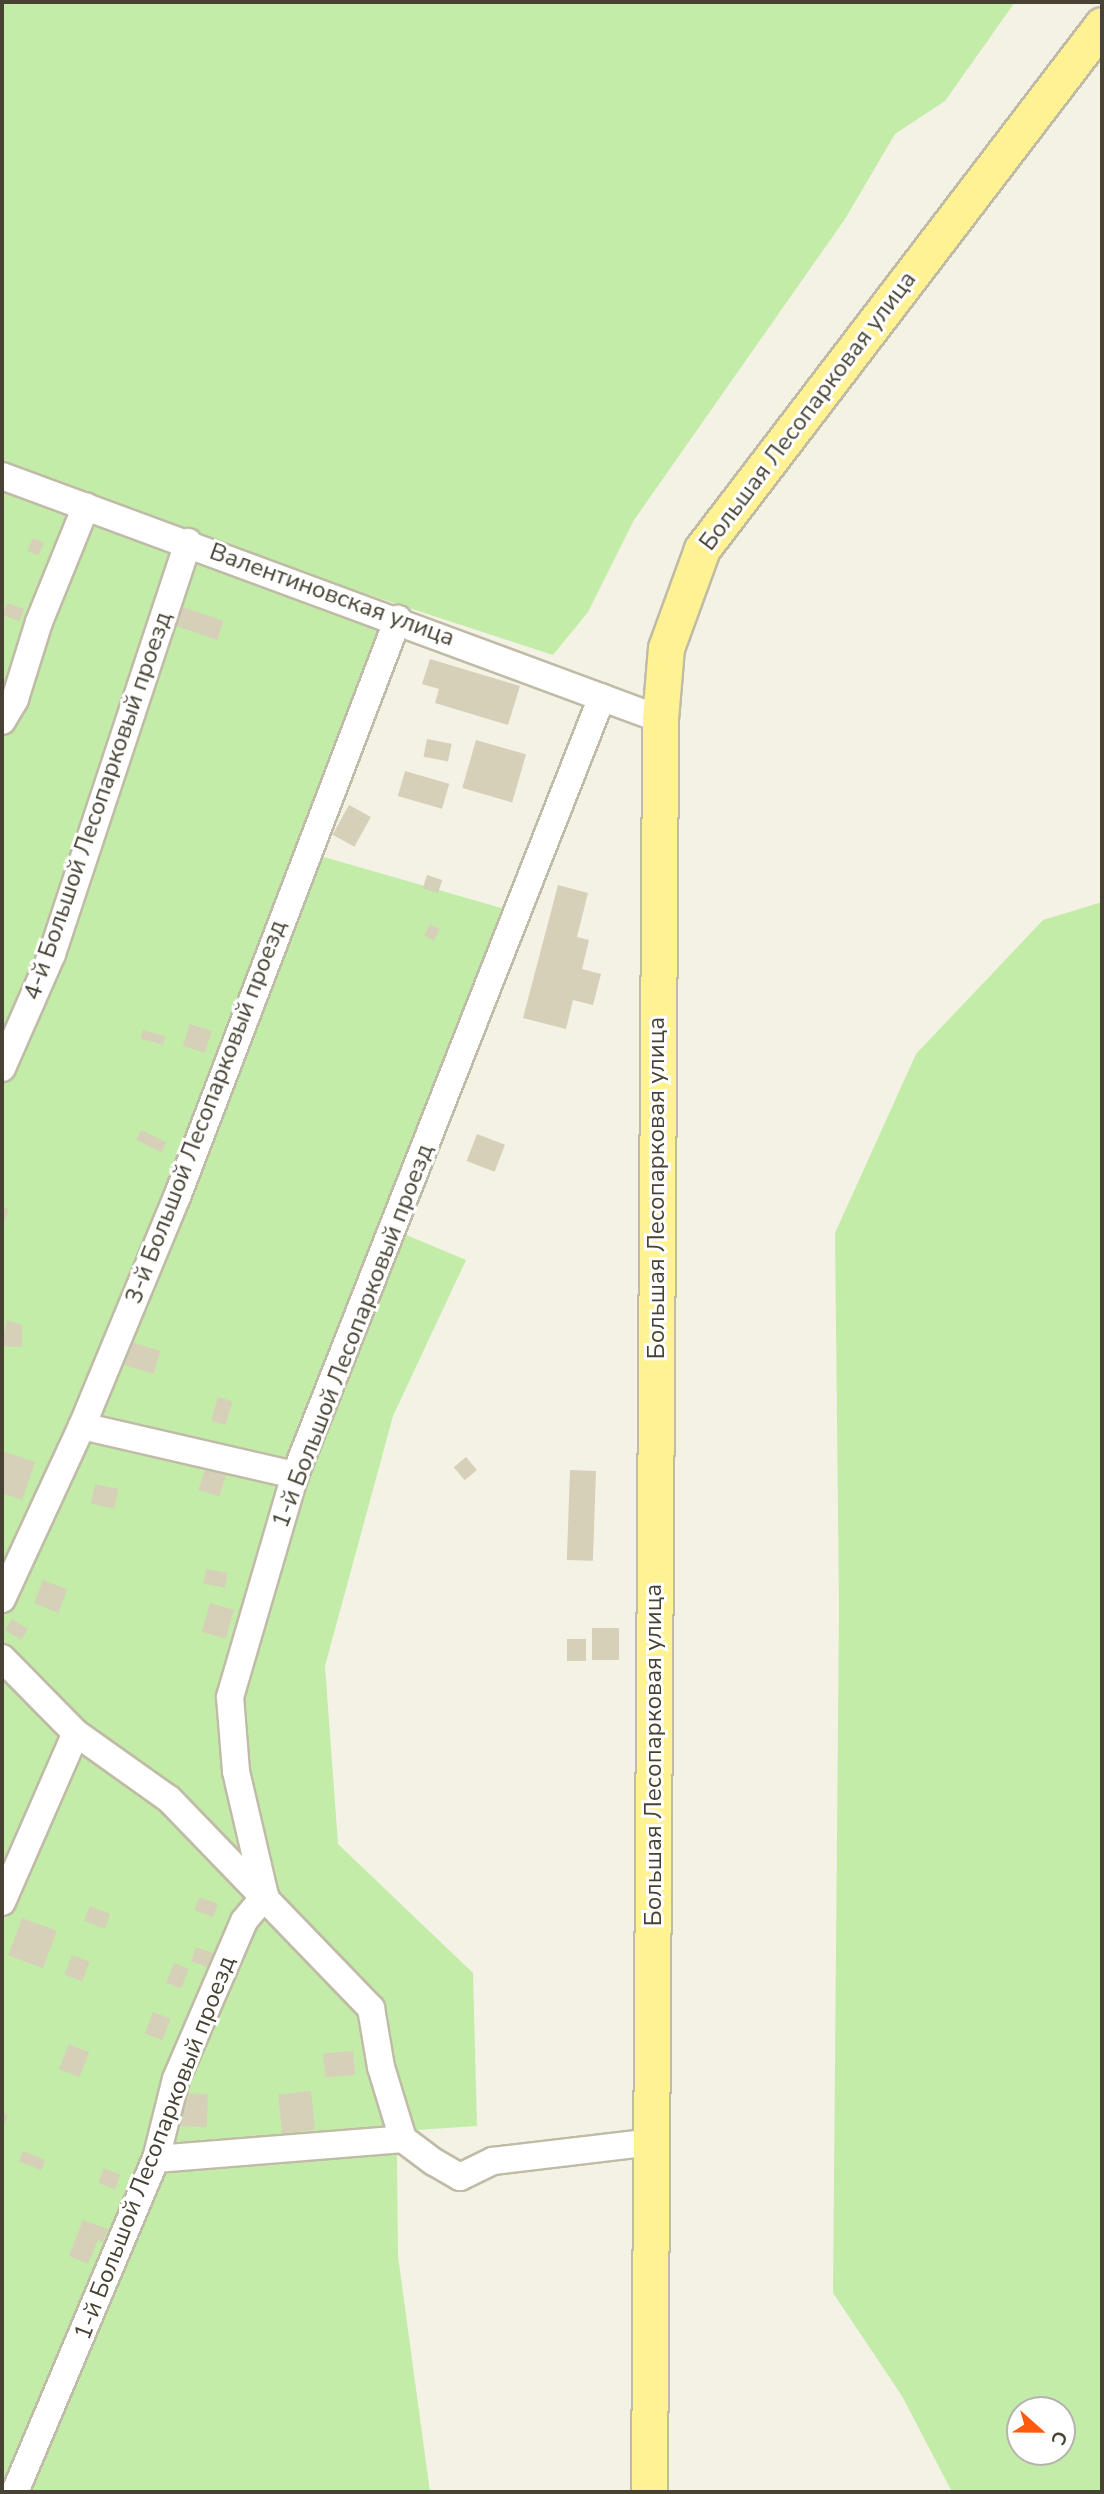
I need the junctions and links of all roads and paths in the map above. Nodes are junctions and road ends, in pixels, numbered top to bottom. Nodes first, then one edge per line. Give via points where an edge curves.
1 (1102, 25) edge
2 (2, 476) edge
3 (86, 506) junction
4 (188, 542) junction
5 (398, 619) junction
6 (602, 697) junction
7 (660, 719) junction
8 (2, 721) edge
9 (2, 1068) edge
10 (82, 1426) junction
11 (295, 1475) junction
12 (2, 1599) edge
13 (2, 1658) edge
14 (76, 1733) junction
15 (265, 1896) junction
16 (2, 1902) edge
17 (403, 2139) junction
18 (652, 2142) junction
19 (156, 2159) junction
20 (15, 2492) edge
21 (649, 2492) edge

1 - 7 main road, Большая Лесопарковая улица via 702,549 666,648
2 - 3 street, Валентиновская улица
3 - 4 street, Валентиновская улица
3 - 8 street via 39,622 15,698
4 - 5 street, Валентиновская улица
4 - 9 street, 4-й Большой Лесопарковый проезд via 52,954
5 - 6 street, Валентиновская улица
5 - 10 street, 3-й Большой Лесопарковый проезд via 177,1197
6 - 7 street, Валентиновская улица
6 - 11 street, 1-й Большой Лесопарковый проезд
7 - 18 main road, Большая Лесопарковая улица
10 - 11 street
10 - 12 street, 3-й Большой Лесопарковый проезд
11 - 15 street, 1-й Большой Лесопарковый проезд via 230,1697 236,1771
13 - 14 street
14 - 15 street via 169,1799
14 - 16 street
15 - 17 street via 371,2008 381,2067
15 - 19 street, 1-й Большой Лесопарковый проезд via 244,1921 176,2079
17 - 18 street via 460,2177 493,2161
17 - 19 street
18 - 21 main road, Большая Лесопарковая улица
19 - 20 street, 1-й Большой Лесопарковый проезд

